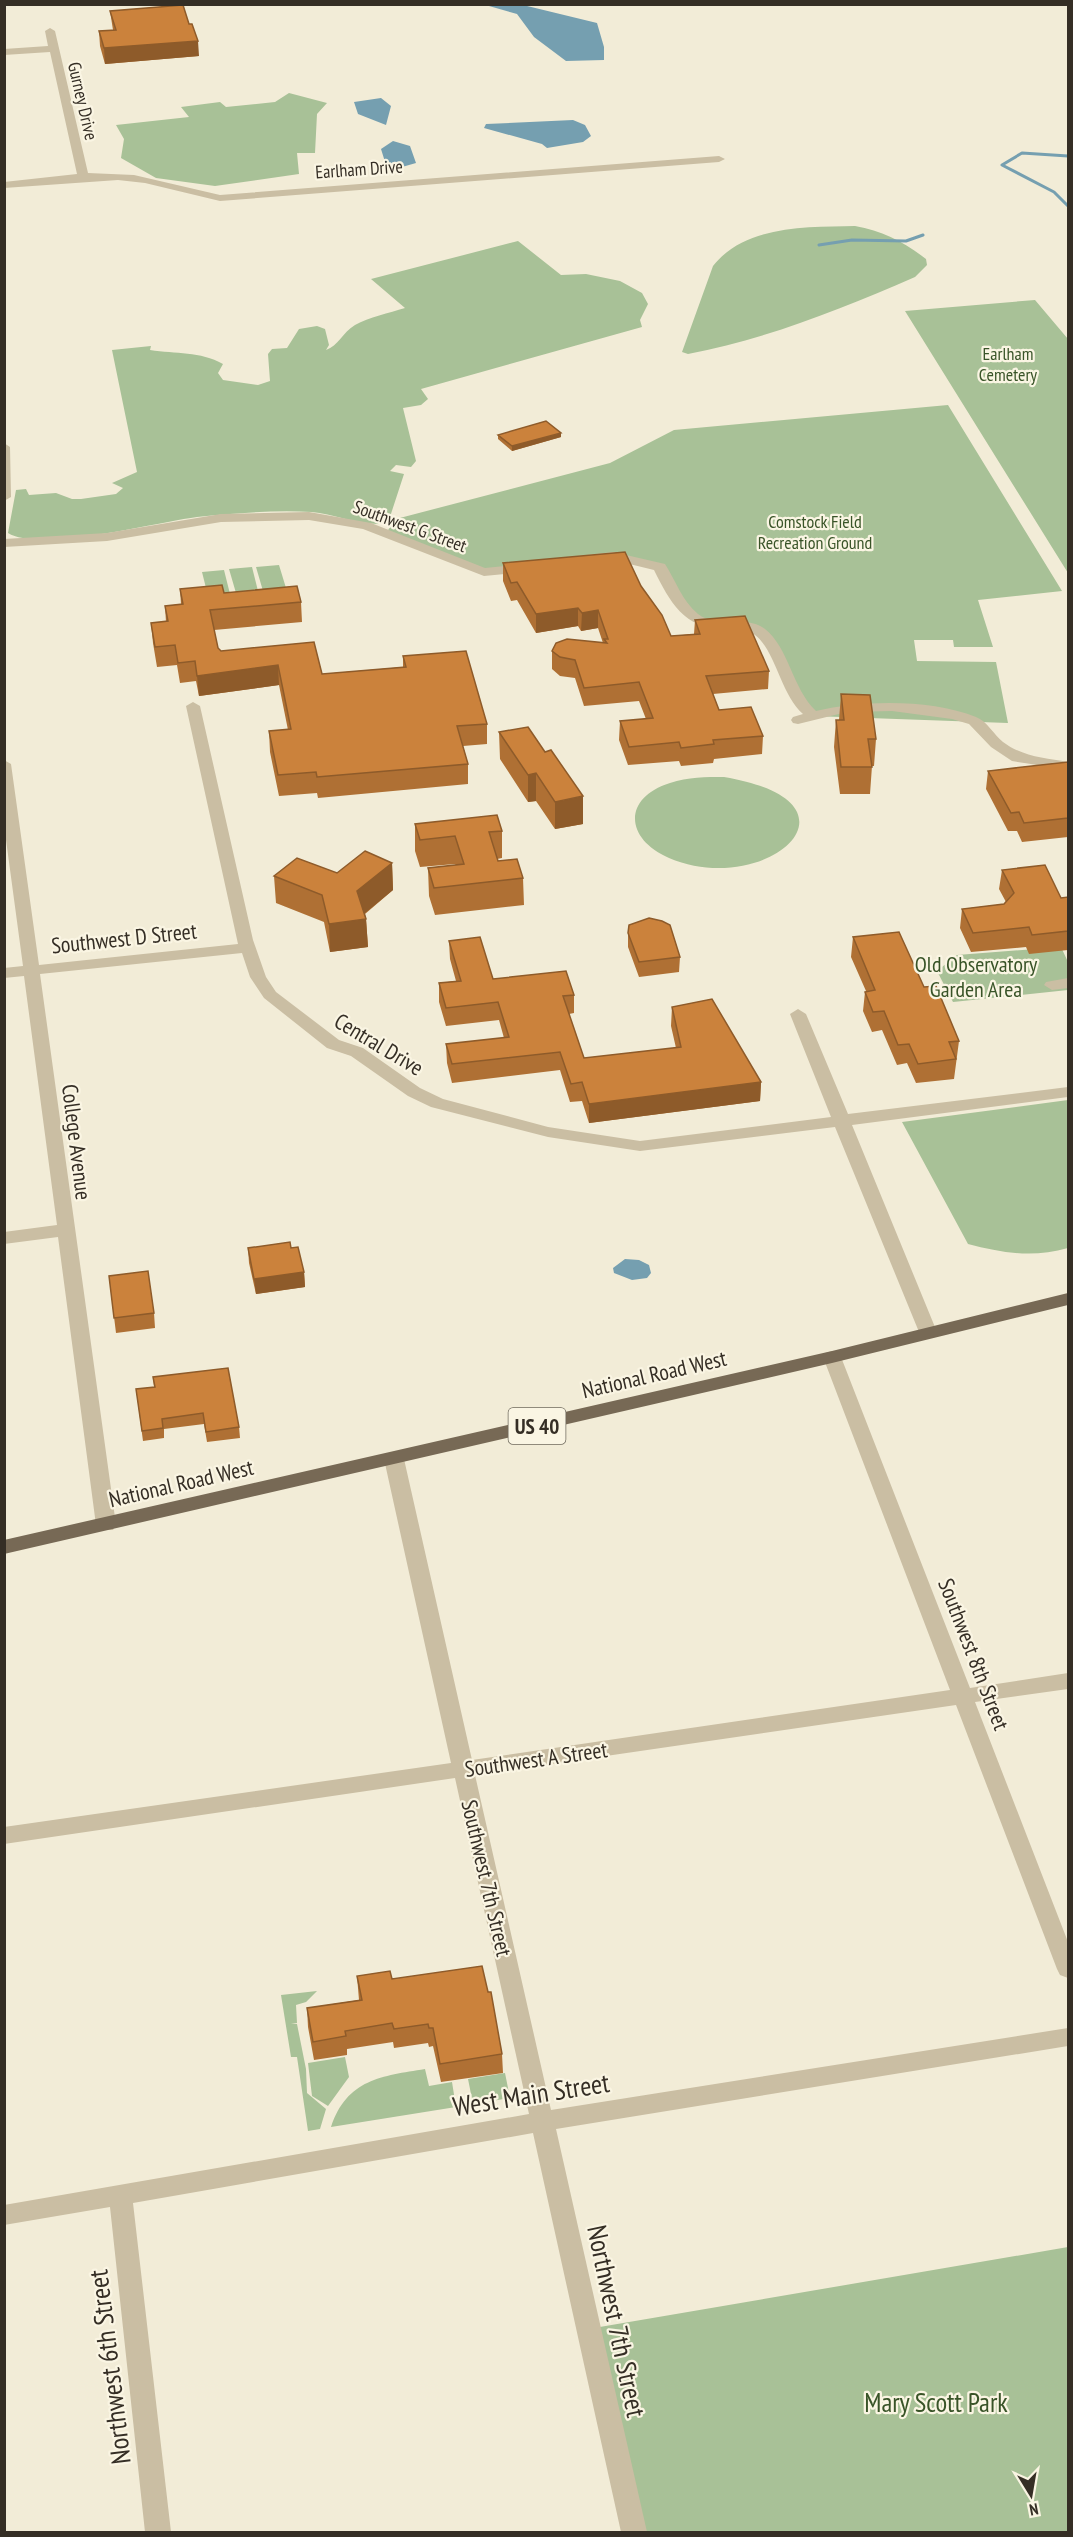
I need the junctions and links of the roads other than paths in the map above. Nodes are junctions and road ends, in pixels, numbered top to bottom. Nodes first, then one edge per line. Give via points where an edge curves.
1 (50, 31) dead end
2 (53, 49) junction
3 (4, 52) edge
4 (719, 159) dead end
5 (83, 178) junction
6 (4, 185) edge
7 (4, 447) edge
8 (4, 497) edge
9 (4, 543) edge
10 (193, 706) dead end
11 (813, 716) junction
12 (798, 720) dead end
13 (4, 764) edge
14 (1068, 766) edge
15 (248, 948) junction
16 (32, 970) junction
17 (4, 973) edge
18 (798, 1014) dead end
19 (1068, 1092) edge
20 (841, 1120) junction
21 (66, 1230) junction
22 (4, 1238) edge
23 (1068, 1299) edge
24 (928, 1332) junction
25 (832, 1357) junction
26 (394, 1459) junction
27 (106, 1525) junction
28 (4, 1547) edge
29 (1068, 1681) edge
30 (965, 1696) junction
31 (462, 1769) junction
32 (4, 1836) edge
33 (1068, 1969) edge
34 (1068, 2037) edge
35 (543, 2122) junction
36 (120, 2194) junction
37 (4, 2215) edge
38 (158, 2532) edge
39 (634, 2532) edge

1 - 2 street, Gurney Drive
2 - 3 street
2 - 5 street, Gurney Drive
4 - 5 street, Earlham Drive via 220,198 135,178
5 - 6 street, Earlham Drive
7 - 8 street
9 - 11 street, Southwest G Street via 107,537 221,518 309,516 366,526 484,572 504,572 597,554 638,559 660,567 678,600 701,622 760,632 790,690 801,707
10 - 15 street, Central Drive
11 - 12 street
11 - 14 street via 847,708 892,707 952,715 974,721 996,744 1017,758
13 - 16 street, College Avenue
15 - 16 street, Southwest D Street
15 - 20 street, Central Drive via 258,977 270,995 298,1020 437,1103 548,1132 640,1146
16 - 17 street, Southwest D Street
16 - 21 street, College Avenue
18 - 20 street
19 - 20 street, Central Drive
20 - 24 street
21 - 22 street
21 - 27 street, College Avenue
23 - 24 main road, National Road West / US 40
24 - 25 main road, National Road West / US 40
25 - 26 main road, National Road West / US 40
25 - 30 street, Southwest 8th Street
26 - 27 main road, National Road West / US 40
26 - 31 street, Southwest 7th Street
27 - 28 main road, National Road West / US 40
29 - 30 street, Southwest A Street
30 - 31 street, Southwest A Street
30 - 33 street, Southwest 8th Street
31 - 32 street, Southwest A Street
31 - 35 street, Southwest 7th Street
34 - 35 street, West Main Street
35 - 36 street, West Main Street
35 - 39 street, Northwest 7th Street
36 - 37 street, West Main Street
36 - 38 street, Northwest 6th Street

